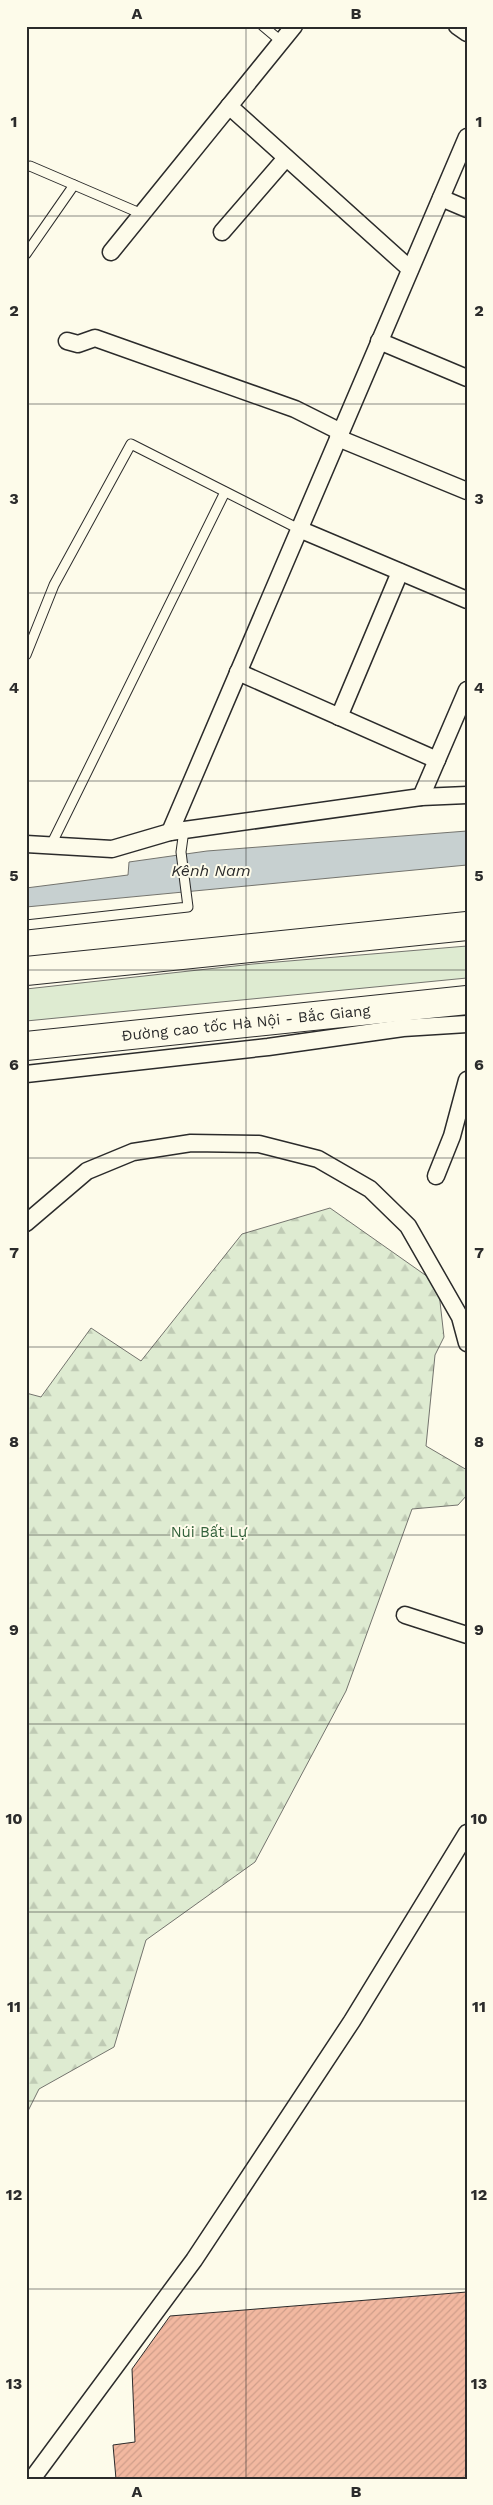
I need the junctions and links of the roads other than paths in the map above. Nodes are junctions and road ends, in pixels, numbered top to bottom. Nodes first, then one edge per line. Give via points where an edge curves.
1 (263, 26) edge
2 (294, 26) edge
3 (457, 26) edge
4 (467, 33) edge
5 (282, 42) junction
6 (229, 106) junction
7 (467, 137) edge
8 (286, 158) junction
9 (26, 167) edge
10 (74, 185) junction
11 (441, 198) junction
12 (467, 209) edge
13 (142, 214) junction
14 (222, 232) dead end
15 (112, 252) dead end
16 (26, 254) edge
17 (410, 269) junction
18 (67, 341) dead end
19 (379, 341) junction
20 (467, 378) edge
21 (340, 435) junction
22 (467, 491) edge
23 (225, 492) junction
24 (299, 529) junction
25 (400, 572) junction
26 (467, 600) edge
27 (26, 655) edge
28 (238, 672) junction
29 (467, 690) edge
30 (339, 717) junction
31 (437, 760) junction
32 (467, 795) edge
33 (421, 797) junction
34 (177, 831) junction
35 (26, 844) edge
36 (50, 847) junction
37 (26, 925) edge
38 (467, 926) edge
39 (26, 972) edge
40 (467, 1000) edge
41 (467, 1024) edge
42 (26, 1046) edge
43 (26, 1074) edge
44 (467, 1080) edge
45 (436, 1176) dead end
46 (26, 1223) edge
47 (467, 1343) edge
48 (405, 1615) dead end
49 (467, 1635) edge
50 (467, 1833) edge
51 (32, 2479) edge

1 - 5 lane
2 - 5 street
3 - 4 street
5 - 6 street
6 - 8 street
6 - 13 street
7 - 11 street
8 - 14 street
8 - 17 street
9 - 10 lane
10 - 13 lane
10 - 16 lane
11 - 12 street
11 - 17 street
13 - 15 street
17 - 19 street
18 - 21 street via 78,344 95,338 295,409
19 - 20 street
19 - 21 street
21 - 22 street
21 - 24 street
23 - 24 lane
23 - 27 lane via 132,444 54,585
23 - 36 lane
24 - 25 street
24 - 28 street
25 - 26 street
25 - 30 street
28 - 30 street
28 - 34 street
29 - 31 street
30 - 31 street
31 - 33 street
32 - 33 street
33 - 34 street
34 - 36 street via 112,849
34 - 37 lane via 188,907
35 - 36 street
38 - 39 highway
40 - 42 highway, Đường cao tốc Hà Nội - Bắc Giang
41 - 43 street via 403,1028 268,1048
44 - 45 street via 452,1136
46 - 47 street via 87,1171 133,1152 191,1143 259,1144 318,1159 370,1189 408,1226 460,1317
48 - 49 street
50 - 51 street via 352,2021 194,2260

